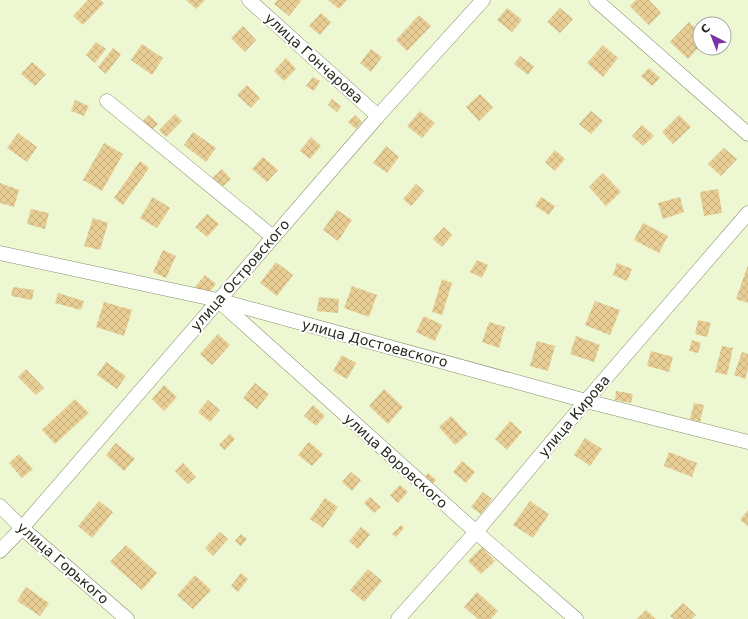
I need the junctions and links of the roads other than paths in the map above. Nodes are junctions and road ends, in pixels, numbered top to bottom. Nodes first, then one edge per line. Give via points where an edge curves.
1 (249, 0) edge
2 (483, 0) edge
3 (596, 0) edge
4 (107, 101) dead end
5 (378, 116) junction
6 (748, 134) edge
7 (748, 213) edge
8 (272, 237) junction
9 (0, 253) edge
10 (218, 300) junction
11 (586, 401) junction
12 (748, 442) edge
13 (0, 506) edge
14 (22, 528) junction
15 (476, 532) junction
16 (0, 551) edge
17 (127, 619) edge
18 (398, 619) edge
19 (576, 619) edge

1 - 5 street, улица Гончарова
2 - 5 street, улица Островского
3 - 6 street
4 - 8 street
5 - 8 street, улица Островского
7 - 11 street, улица Кирова
8 - 10 street, улица Островского
9 - 10 street, улица Достоевского
10 - 11 street, улица Достоевского
10 - 14 street, улица Островского
10 - 15 street, улица Воровского
11 - 12 street, улица Достоевского
11 - 15 street, улица Кирова
13 - 14 street, улица Горького
14 - 16 street, улица Островского
14 - 17 street, улица Горького
15 - 18 street, улица Кирова
15 - 19 street, улица Воровского

